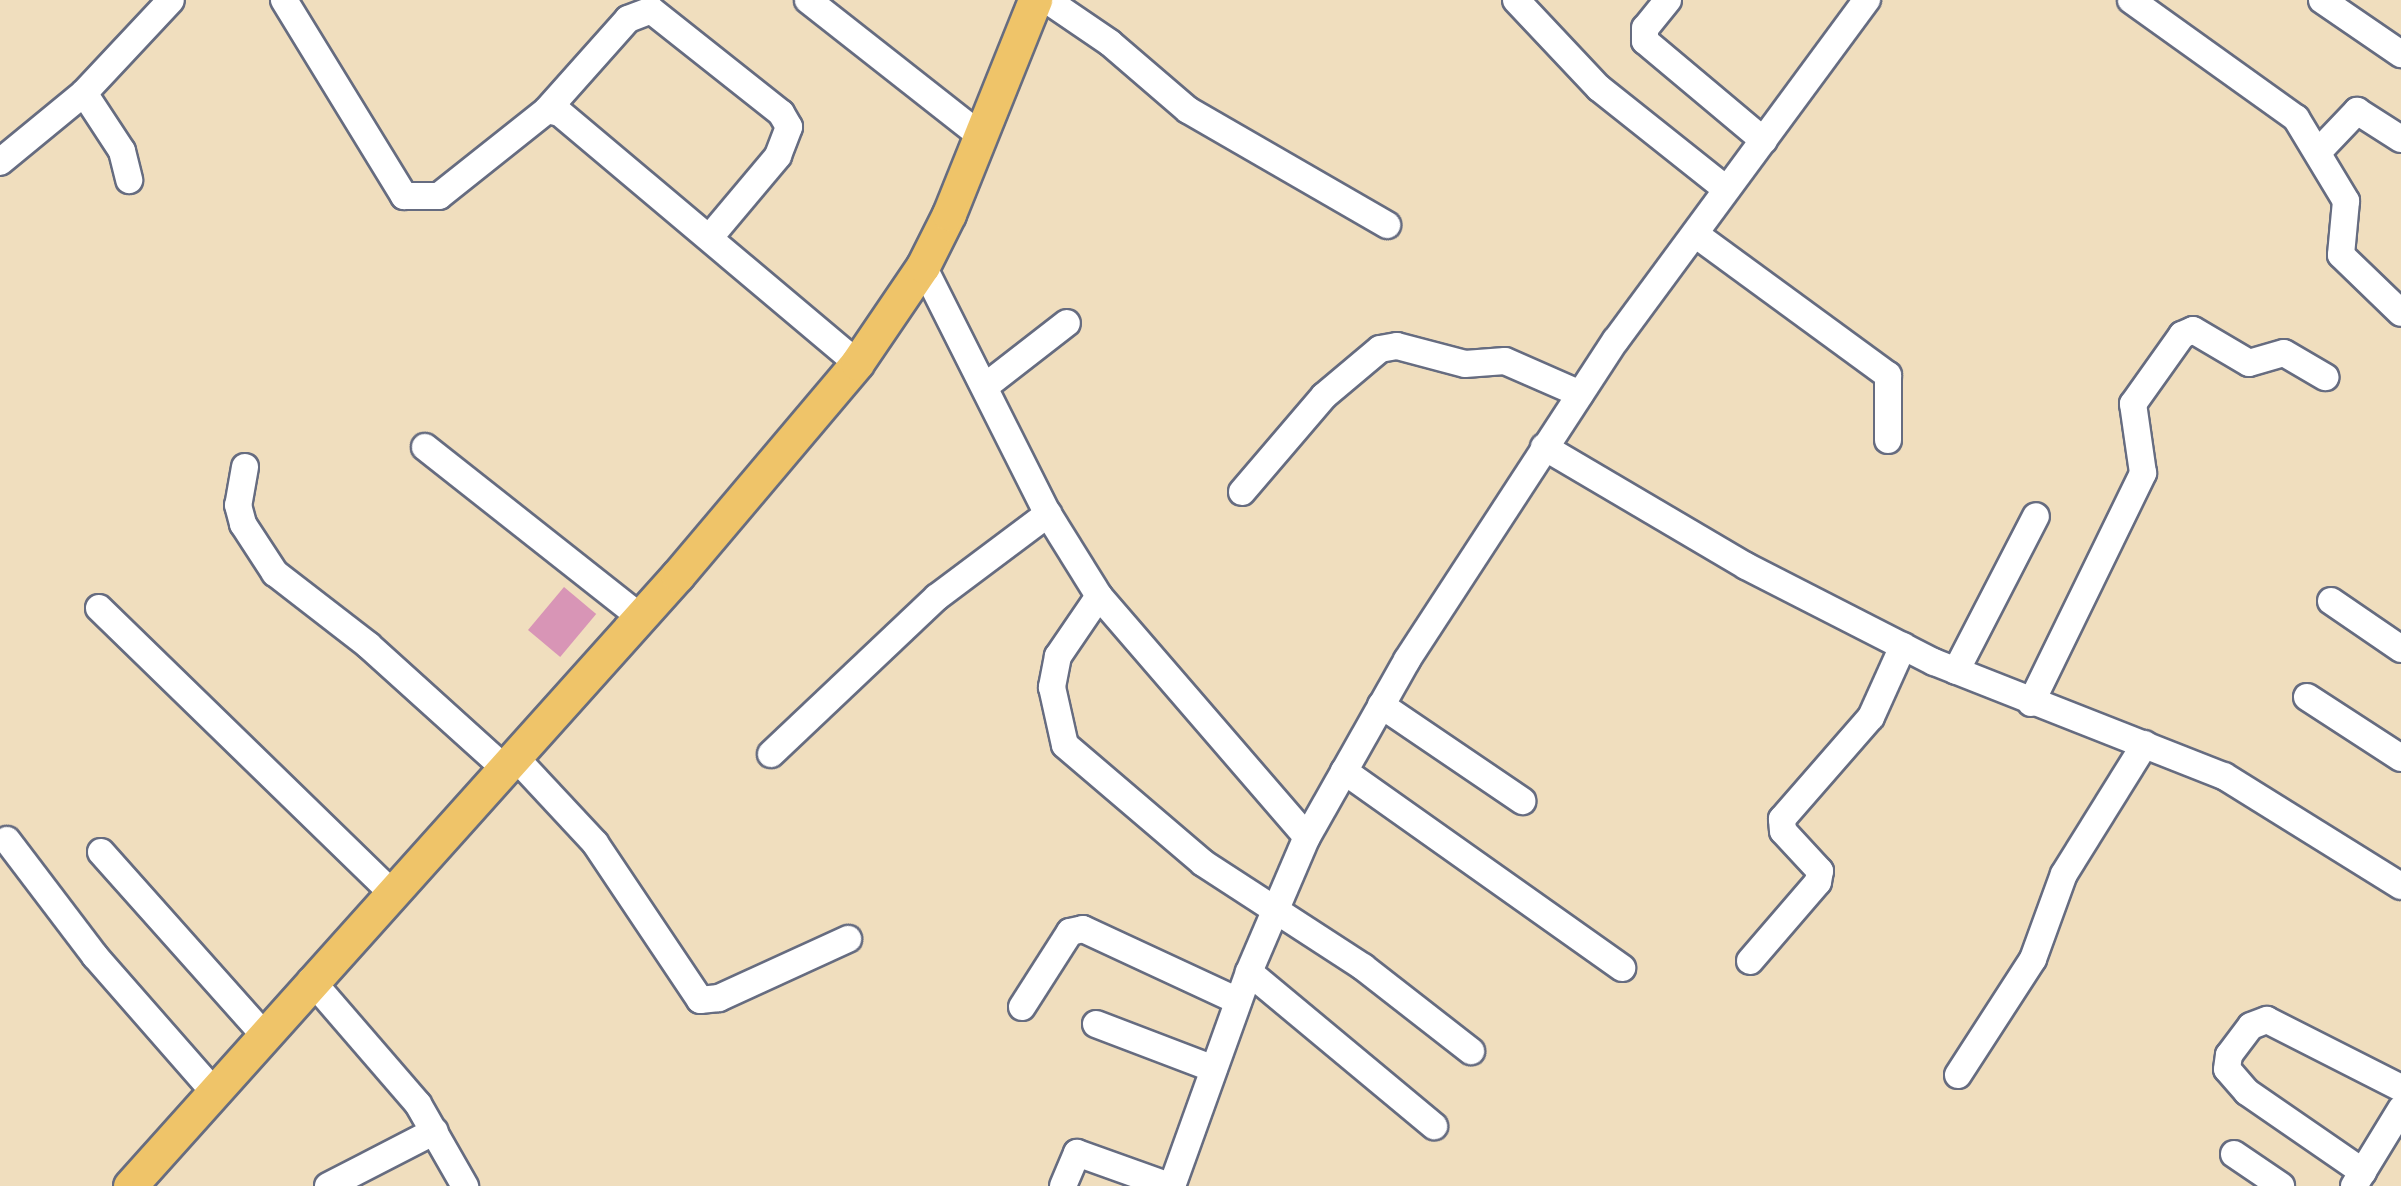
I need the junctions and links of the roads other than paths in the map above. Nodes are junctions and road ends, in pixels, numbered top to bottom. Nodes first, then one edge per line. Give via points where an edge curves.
1 (171, 0) edge
2 (284, 0) edge
3 (808, 0) edge
4 (1035, 0) edge
5 (1046, 0) edge
6 (1516, 0) edge
7 (1668, 0) edge
8 (1867, 0) edge
9 (2131, 0) edge
10 (2322, 0) edge
11 (2401, 54) edge
12 (83, 93) junction
13 (547, 110) junction
14 (981, 136) junction
15 (2401, 139) edge
16 (1764, 141) junction
17 (2318, 152) junction
18 (0, 162) edge
19 (129, 180) dead end
20 (1726, 189) junction
21 (1387, 225) dead end
22 (1695, 234) junction
23 (710, 237) junction
24 (923, 266) junction
25 (2401, 313) edge
26 (1067, 323) dead end
27 (857, 363) junction
28 (2325, 377) dead end
29 (987, 385) junction
30 (1580, 394) junction
31 (1888, 440) dead end
32 (425, 447) dead end
33 (1544, 447) junction
34 (245, 467) dead end
35 (1242, 492) dead end
36 (1048, 514) junction
37 (2036, 516) dead end
38 (1099, 596) junction
39 (2332, 601) dead end
40 (99, 608) dead end
41 (640, 617) junction
42 (1903, 646) junction
43 (2401, 649) edge
44 (1956, 671) junction
45 (2307, 697) dead end
46 (2031, 703) junction
47 (1381, 705) junction
48 (2145, 744) junction
49 (771, 754) dead end
50 (2401, 758) edge
51 (509, 762) junction
52 (1344, 771) junction
53 (1522, 802) dead end
54 (1307, 836) junction
55 (7, 840) dead end
56 (101, 852) dead end
57 (2401, 886) edge
58 (391, 892) junction
59 (1277, 907) junction
60 (848, 939) dead end
61 (1750, 961) dead end
62 (1622, 968) dead end
63 (1249, 972) junction
64 (311, 980) junction
65 (1238, 1001) junction
66 (1022, 1007) dead end
67 (1096, 1024) dead end
68 (264, 1035) junction
69 (1471, 1051) dead end
70 (1214, 1069) junction
71 (1958, 1075) dead end
72 (2401, 1088) edge
73 (214, 1092) junction
74 (2401, 1110) edge
75 (1434, 1126) dead end
76 (435, 1131) junction
77 (2234, 1154) dead end
78 (2358, 1179) edge
79 (130, 1186) edge
80 (328, 1186) edge
81 (465, 1186) edge
82 (1063, 1186) edge
83 (1171, 1186) edge
84 (2281, 1186) edge

1 - 12 street
2 - 13 street via 395,186 415,201 439,196
3 - 14 street
4 - 14 main road
5 - 21 street via 1110,43 1188,110
6 - 20 street via 1599,88
7 - 16 street via 1645,28 1645,41
8 - 16 street
9 - 17 street via 2282,105
10 - 11 street
12 - 18 street
12 - 19 street via 122,151
13 - 23 street via 575,121
13 - 23 street via 628,19 651,10 781,113 789,127 778,156
14 - 24 main road
15 - 17 street via 2357,111
16 - 20 street
17 - 25 street via 2349,214 2341,255
20 - 22 street
22 - 30 street
22 - 31 street via 1888,375
23 - 27 street
24 - 27 main road
24 - 29 street
26 - 29 street
27 - 41 main road
28 - 46 street via 2284,353 2249,363 2193,330 2182,335 2133,404 2143,473
29 - 36 street
30 - 33 street
30 - 35 street via 1505,361 1465,364 1397,346 1380,349 1324,396
32 - 41 street
33 - 42 street via 1745,566
33 - 47 street
34 - 51 street via 238,497 243,524 275,573 298,597 368,645
36 - 38 street
36 - 49 street via 937,597
37 - 44 street
38 - 54 street
38 - 59 street via 1058,656 1052,687 1065,745 1203,863
39 - 43 street
40 - 58 street
41 - 51 main road
42 - 44 street
42 - 61 street via 1871,717 1782,820 1783,831 1820,871 1818,882
44 - 46 street
45 - 50 street
46 - 48 street
47 - 52 street
47 - 53 street
48 - 57 street via 2224,775
48 - 71 street via 2064,874 2033,959
51 - 58 main road
51 - 60 street via 595,843 693,997 719,998
52 - 54 street
52 - 62 street
54 - 59 street
55 - 73 street via 95,956
56 - 68 street
58 - 64 main road
59 - 63 street
59 - 69 street
63 - 65 street
63 - 75 street
64 - 68 main road
64 - 76 street via 394,1072
65 - 66 street via 1083,929 1070,932
65 - 70 street
67 - 70 street
68 - 73 main road
70 - 83 street
72 - 78 street via 2267,1020 2251,1026 2229,1055 2227,1069 2247,1092
73 - 79 main road
74 - 78 street
76 - 80 street
76 - 81 street
77 - 84 street
82 - 83 street via 1077,1153

